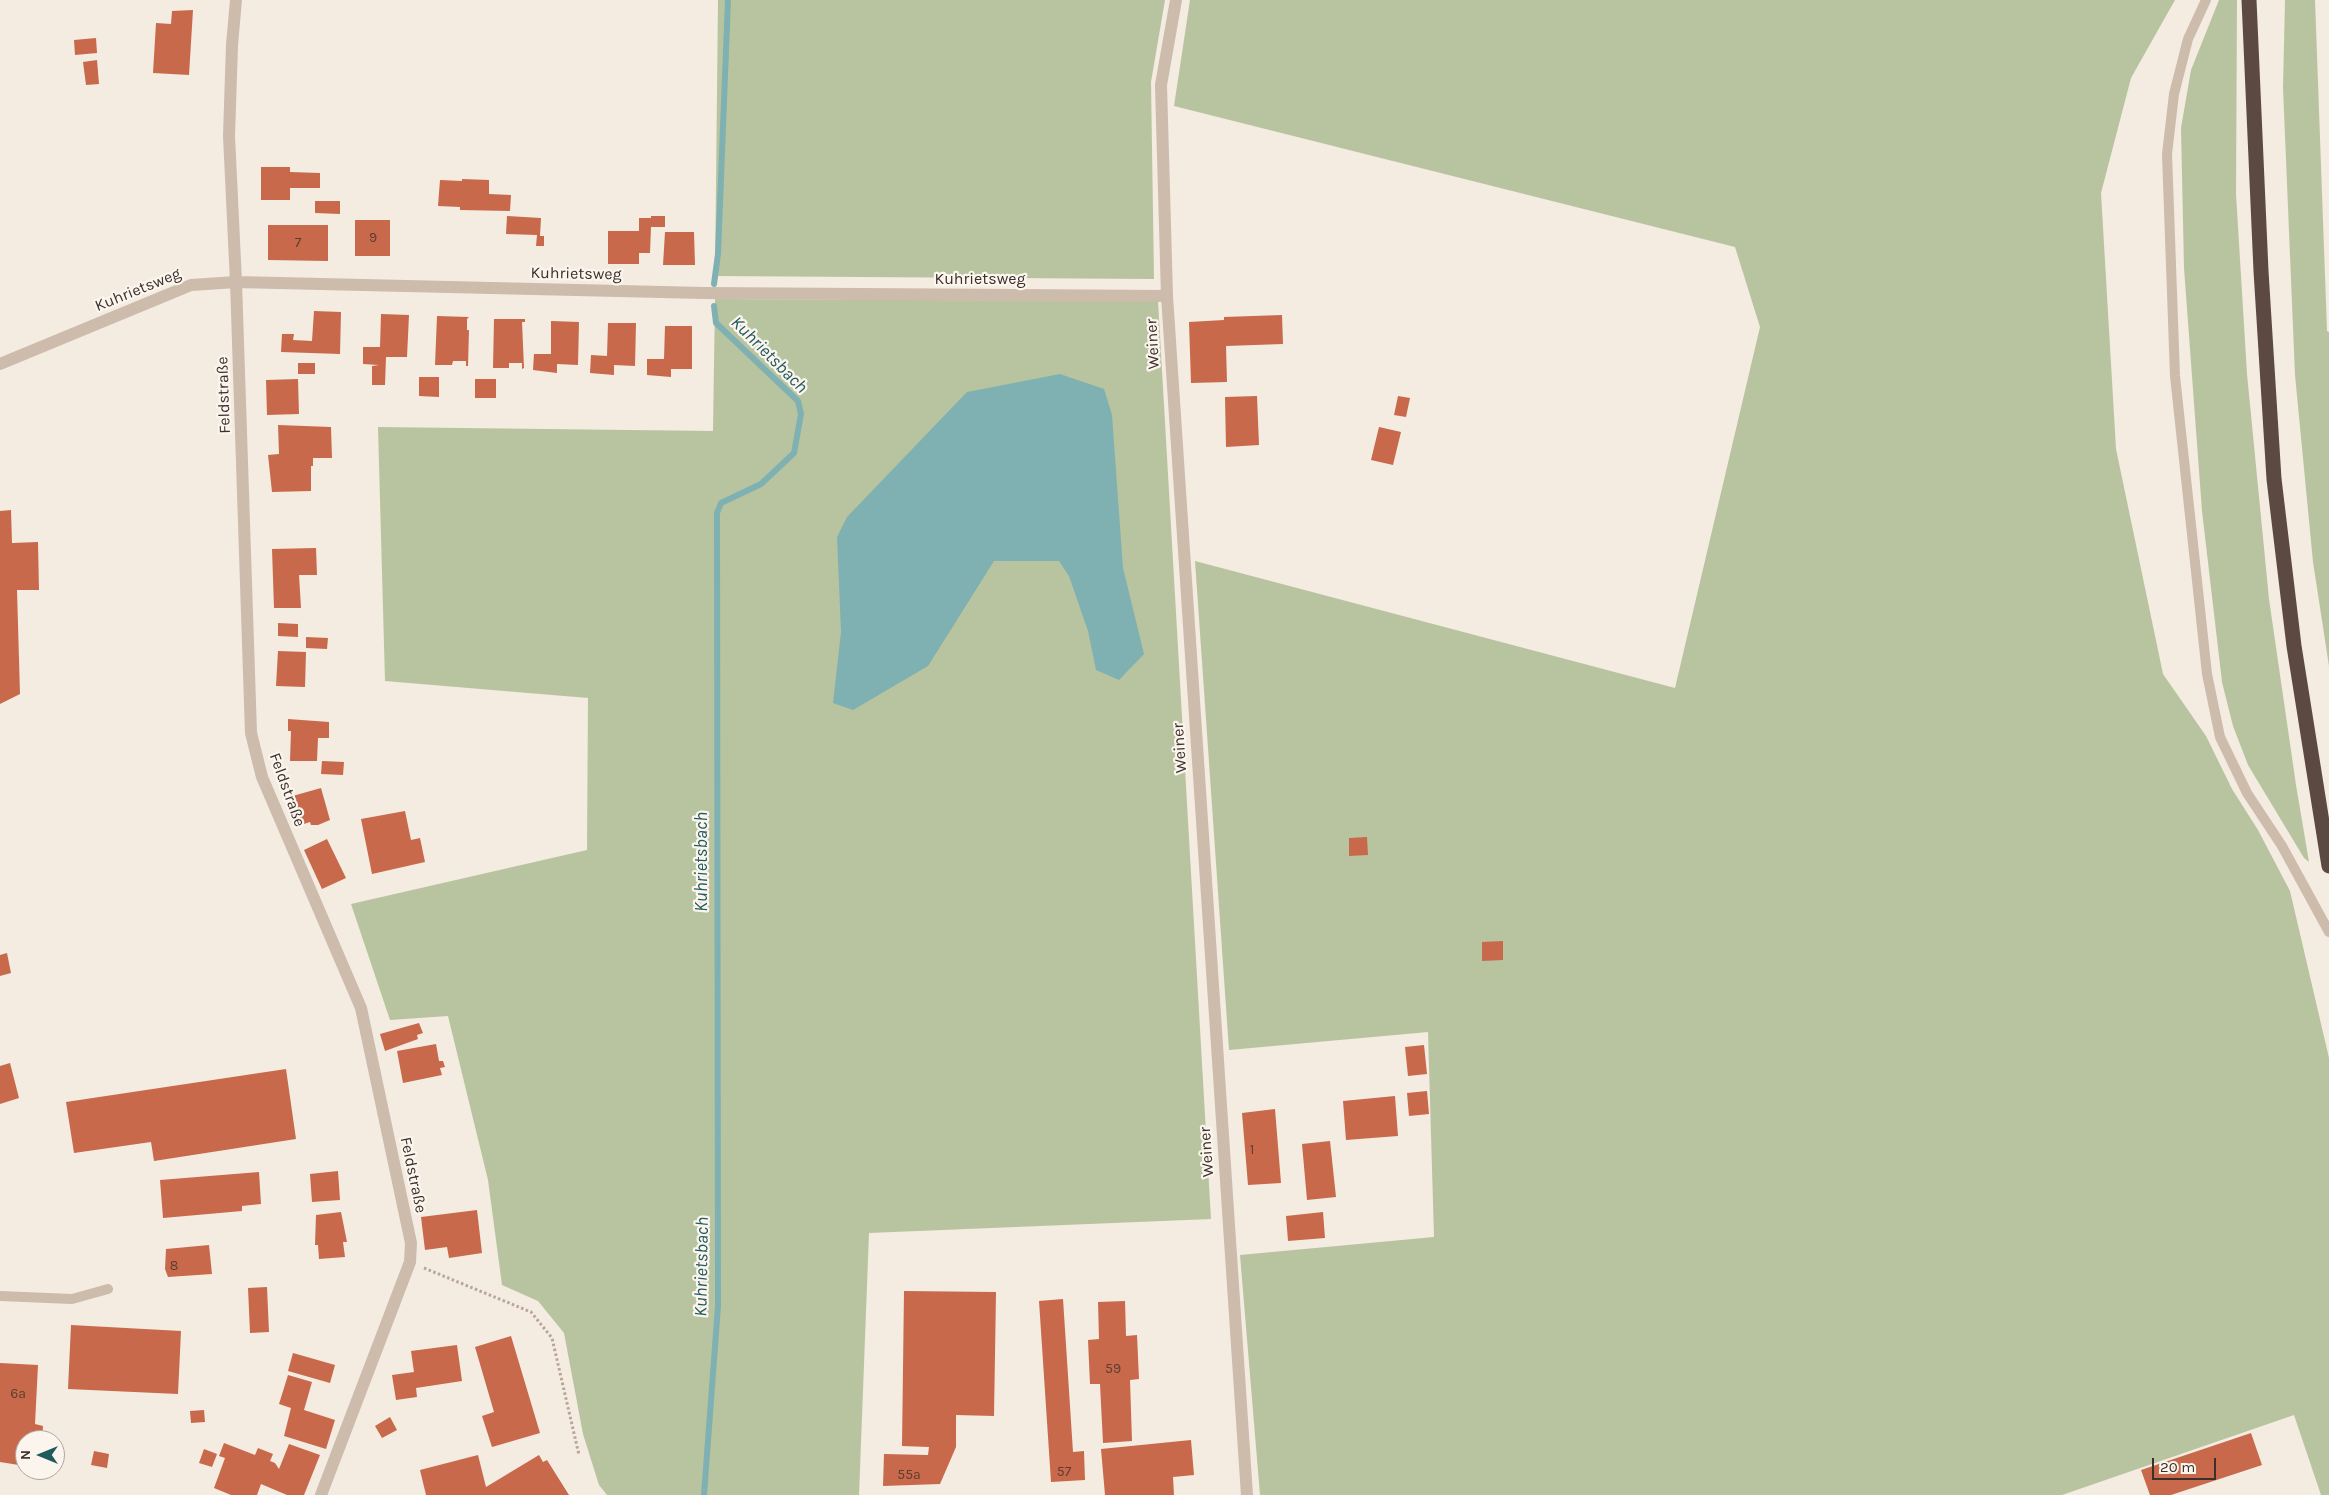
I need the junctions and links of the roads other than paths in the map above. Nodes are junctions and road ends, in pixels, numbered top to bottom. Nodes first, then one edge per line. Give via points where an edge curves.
1 (236, 0) edge
2 (1176, 0) edge
3 (2206, 0) edge
4 (2249, 0) edge
5 (236, 282) junction
6 (1166, 296) junction
7 (0, 364) edge
8 (2329, 866) edge
9 (2329, 932) edge
10 (108, 1289) dead end
11 (0, 1296) edge
12 (320, 1495) edge
13 (1247, 1495) edge

1 - 5 street, Feldstraße via 229,136
2 - 6 street, Weiner via 1160,85
3 - 9 lane via 2188,39 2174,94 2167,154 2175,376 2207,674 2220,736 2247,793 2282,846
4 - 8 highway via 2274,479 2294,646
5 - 6 street, Kuhrietsweg via 694,293
5 - 7 street, Kuhrietsweg via 191,285
5 - 12 street, Feldstraße via 251,733 262,777 361,1008 411,1243 410,1262
6 - 13 street, Weiner
10 - 11 lane via 72,1299

